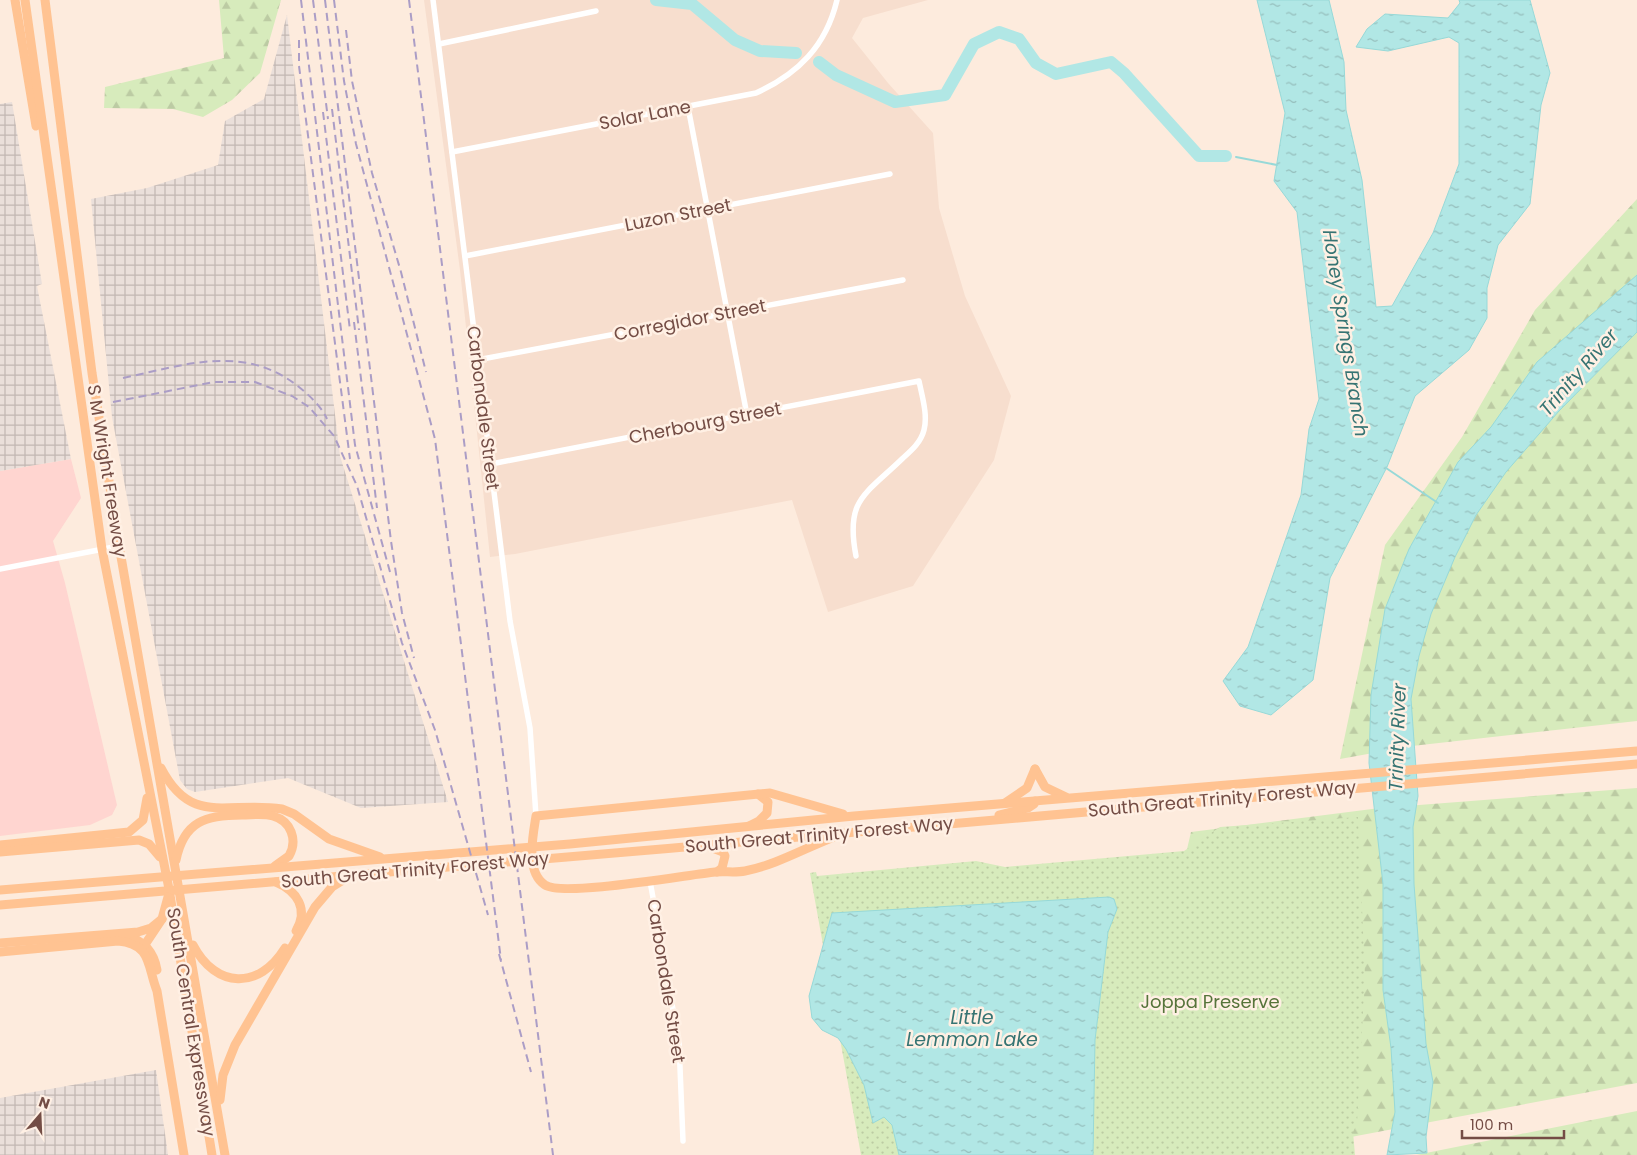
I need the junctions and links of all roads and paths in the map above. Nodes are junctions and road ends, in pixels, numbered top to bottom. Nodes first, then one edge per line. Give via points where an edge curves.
1 (16, 0) edge
2 (25, 0) edge
3 (45, 0) edge
4 (433, 0) edge
5 (837, 0) edge
6 (596, 11) dead end
7 (439, 44) junction
8 (688, 107) junction
9 (452, 152) junction
10 (48, 172) junction
11 (890, 174) dead end
12 (707, 210) junction
13 (465, 256) junction
14 (903, 280) dead end
15 (727, 313) junction
16 (477, 360) junction
17 (747, 415) junction
18 (491, 464) junction
19 (119, 546) junction
20 (102, 549) junction
21 (856, 556) dead end
22 (0, 569) edge
23 (1637, 751) edge
24 (156, 758) junction
25 (1637, 764) edge
26 (148, 785) junction
27 (758, 794) junction
28 (1068, 798) junction
29 (1036, 801) junction
30 (1003, 803) junction
31 (536, 816) junction
32 (854, 816) junction
33 (988, 819) junction
34 (744, 828) junction
35 (846, 833) junction
36 (0, 845) edge
37 (708, 846) junction
38 (0, 852) edge
39 (385, 859) junction
40 (162, 860) junction
41 (175, 865) junction
42 (271, 868) junction
43 (717, 872) junction
44 (351, 876) junction
45 (650, 881) junction
46 (276, 882) junction
47 (0, 889) edge
48 (169, 889) junction
49 (1, 905) edge
50 (162, 920) junction
51 (123, 934) junction
52 (189, 939) junction
53 (0, 943) edge
54 (143, 948) junction
55 (0, 952) edge
56 (220, 1123) junction
57 (683, 1141) dead end
58 (184, 1155) edge
59 (212, 1155) edge
60 (225, 1155) edge

1 - 10 main road via 42,160
2 - 10 main road, S M Wright Freeway
3 - 19 main road, S M Wright Freeway via 92,373
4 - 7 street, Carbondale Street
5 - 8 street, Solar Lane via 820,42 796,70 756,93
6 - 7 street
7 - 9 street, Carbondale Street
8 - 9 street, Solar Lane
8 - 12 street
9 - 13 street, Carbondale Street
10 - 20 main road, S M Wright Freeway
11 - 12 street, Luzon Street
12 - 13 street, Luzon Street
12 - 15 street
13 - 16 street, Carbondale Street
14 - 15 street, Corregidor Street
15 - 16 street, Corregidor Street
15 - 17 street
16 - 18 street, Carbondale Street
17 - 18 street, Cherbourg Street
17 - 21 street, Cherbourg Street via 919,381 924,430 914,448 859,501 852,522
18 - 31 street, Carbondale Street via 510,621 530,728
19 - 20 street
19 - 24 main road, S M Wright Freeway
20 - 22 street
20 - 26 main road, S M Wright Freeway
23 - 28 main road, South Great Trinity Forest Way
24 - 39 main road via 173,789 190,803 206,807 289,811 329,839
24 - 41 main road, S M Wright Freeway
25 - 33 main road, South Great Trinity Forest Way
26 - 36 main road via 146,814 130,832
26 - 40 main road, S M Wright Freeway
27 - 31 main road
27 - 32 main road via 778,795 819,809
27 - 34 main road via 768,802 768,813
28 - 29 main road, South Great Trinity Forest Way
28 - 30 main road via 1045,787 1035,769 1027,788
29 - 30 main road, South Great Trinity Forest Way
29 - 33 main road via 1028,808 1011,810
30 - 32 main road, South Great Trinity Forest Way
31 - 45 main road via 532,837 534,867 545,885 567,889
32 - 34 main road, South Great Trinity Forest Way
33 - 35 main road, South Great Trinity Forest Way
34 - 39 main road, South Great Trinity Forest Way
35 - 37 main road, South Great Trinity Forest Way
35 - 43 main road via 760,867
37 - 43 main road via 725,856 722,868
37 - 44 main road, South Great Trinity Forest Way
38 - 40 main road via 139,840 154,848
39 - 42 main road, South Great Trinity Forest Way
40 - 48 main road, S M Wright Freeway
41 - 42 main road via 185,835 202,820 218,815 267,815 284,822 293,839 289,856
41 - 52 main road, S M Wright Freeway
42 - 47 main road, South Great Trinity Forest Way
43 - 45 main road
44 - 46 main road, South Great Trinity Forest Way
44 - 56 main road via 332,887 315,908 235,1045 223,1075
45 - 57 street, Carbondale Street via 679,1043
46 - 49 main road, South Great Trinity Forest Way
46 - 52 main road via 298,898 301,919 276,962 262,974 234,979 215,972 206,966
48 - 50 main road
48 - 59 main road, South Central Expressway
50 - 51 main road via 151,928
50 - 54 main road
51 - 53 main road
51 - 54 main road via 135,938
52 - 56 main road, South Central Expressway
54 - 55 main road via 118,941
54 - 58 main road via 157,990
56 - 60 main road, South Central Expressway

